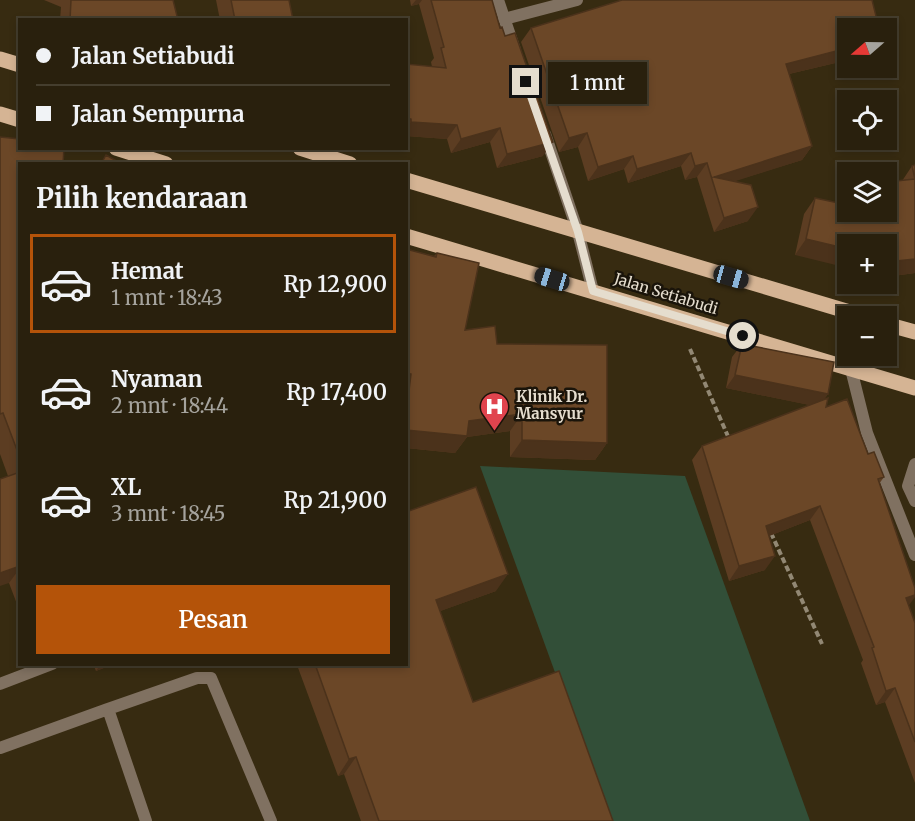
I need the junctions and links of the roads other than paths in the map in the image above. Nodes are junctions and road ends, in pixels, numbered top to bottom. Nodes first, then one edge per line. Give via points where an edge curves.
1 (498, 0) edge
2 (578, 0) edge
3 (504, 19) junction
4 (0, 59) edge
5 (520, 63) edge
6 (18, 64) edge
7 (0, 114) edge
8 (18, 119) edge
9 (539, 120) edge
10 (122, 150) edge
11 (306, 150) edge
12 (160, 162) edge
13 (344, 162) edge
14 (408, 181) edge
15 (578, 232) junction
16 (408, 237) edge
17 (593, 291) junction
18 (837, 308) edge
19 (897, 327) edge
20 (915, 332) edge
21 (851, 369) junction
22 (915, 388) edge
23 (915, 464) edge
24 (915, 501) edge
25 (915, 555) edge
26 (47, 666) edge
27 (0, 684) edge
28 (108, 709) junction
29 (0, 748) edge
30 (146, 821) edge
31 (271, 821) edge

1 - 3 street
2 - 3 street
3 - 5 street
4 - 6 main road
7 - 8 main road
9 - 15 street
10 - 12 main road
11 - 13 main road
14 - 15 main road
15 - 17 street
15 - 18 main road
16 - 17 main road, Jalan Setiabudi
17 - 21 main road, Jalan Setiabudi
19 - 20 main road
21 - 22 main road, Jalan Setiabudi
21 - 25 street via 867,433
23 - 24 street via 908,486
26 - 27 street
28 - 29 street
28 - 30 street
28 - 31 street via 197,678 211,678

